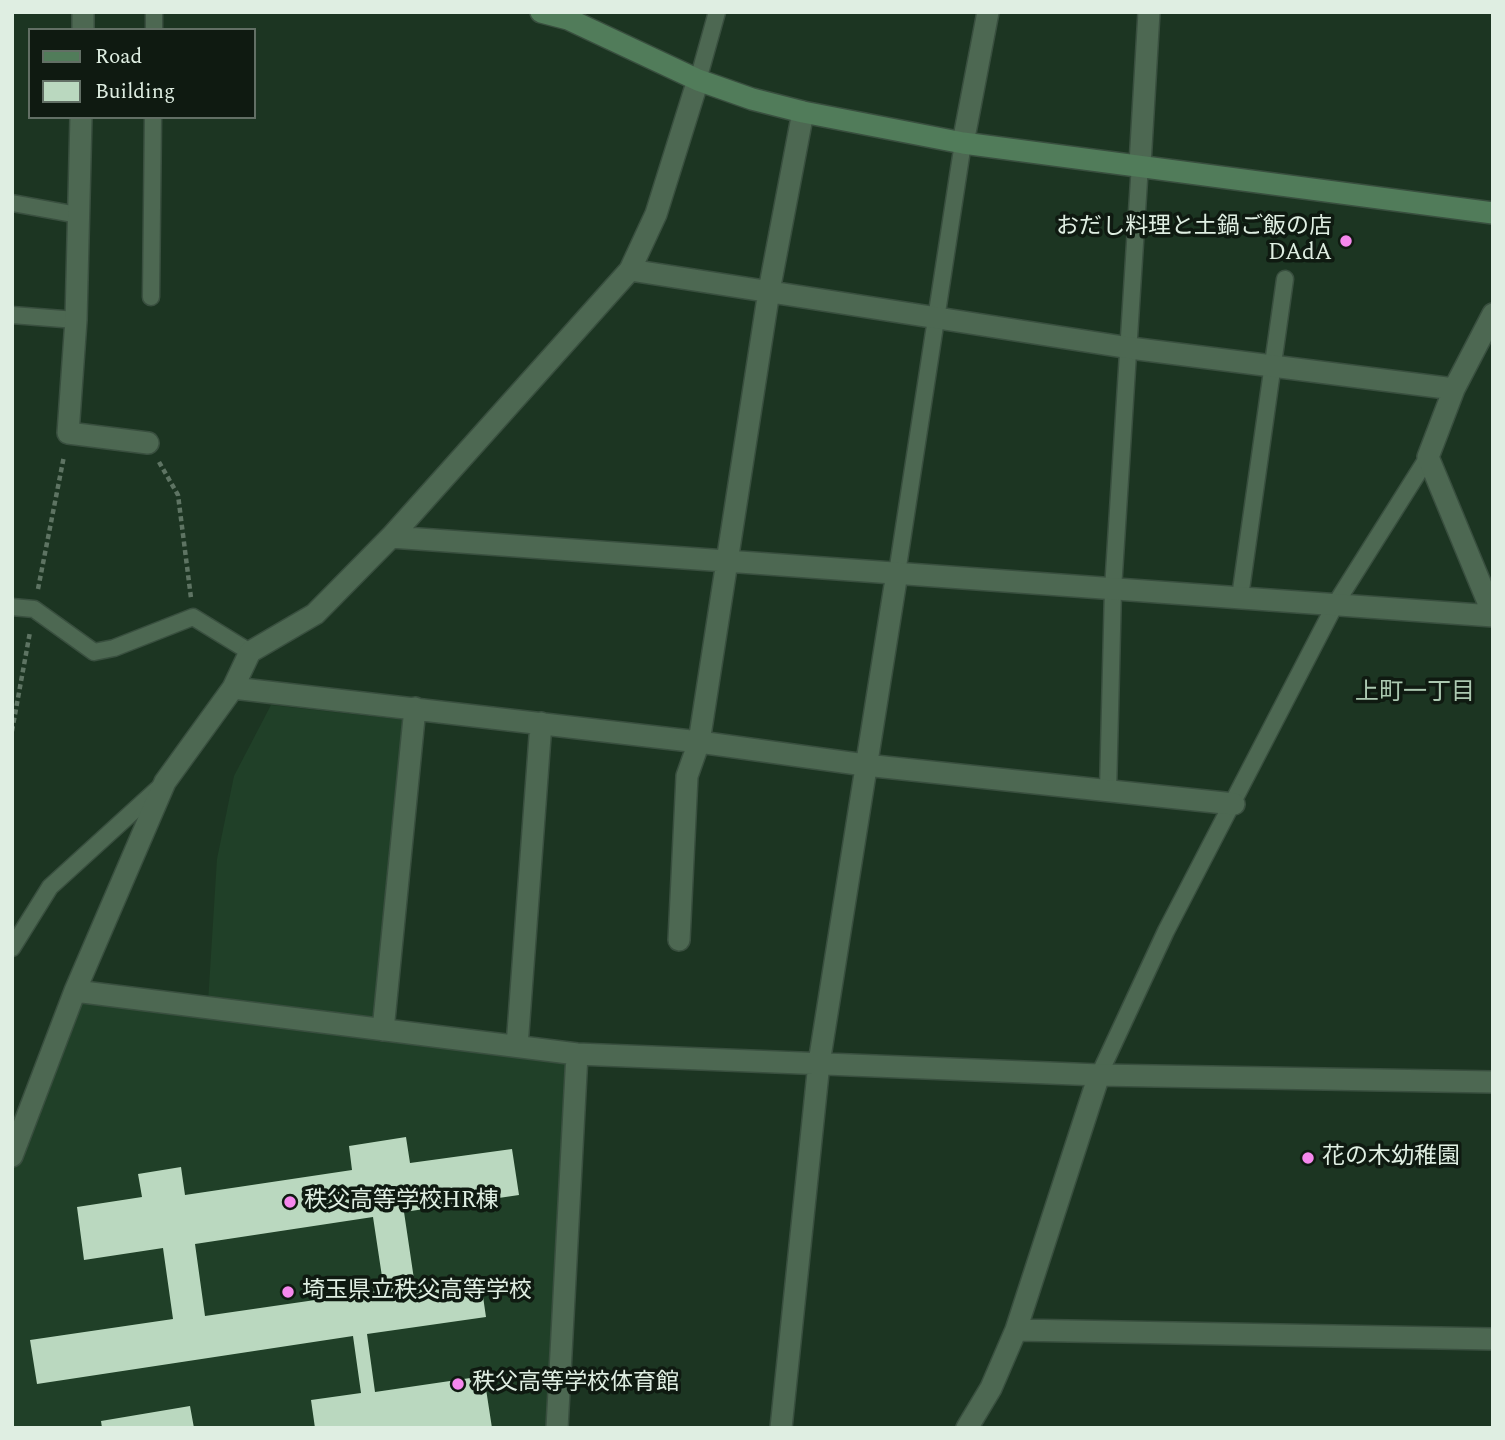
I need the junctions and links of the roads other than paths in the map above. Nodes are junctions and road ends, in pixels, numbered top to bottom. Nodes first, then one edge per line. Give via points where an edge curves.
1 (541, 12) edge
2 (717, 12) edge
3 (988, 12) edge
4 (1149, 12) edge
5 (569, 16) edge
6 (698, 80) junction
7 (803, 112) junction
8 (81, 119) edge
9 (153, 119) edge
10 (963, 142) junction
11 (1140, 164) junction
12 (12, 203) edge
13 (1493, 213) edge
14 (78, 215) junction
15 (630, 270) junction
16 (1284, 279) dead end
17 (769, 292) junction
18 (151, 297) dead end
19 (1493, 314) edge
20 (12, 316) edge
21 (936, 318) junction
22 (76, 320) junction
23 (1130, 348) junction
24 (1271, 366) junction
25 (1454, 389) junction
26 (148, 443) road end
27 (1428, 457) junction
28 (391, 537) junction
29 (725, 561) junction
30 (897, 573) junction
31 (1113, 589) junction
32 (1240, 597) junction
33 (1336, 603) junction
34 (12, 607) edge
35 (1493, 615) edge
36 (250, 652) junction
37 (233, 688) junction
38 (415, 708) junction
39 (541, 723) junction
40 (699, 742) junction
41 (865, 765) junction
42 (165, 782) junction
43 (1108, 791) junction
44 (1234, 804) junction
45 (679, 940) dead end
46 (12, 948) edge
47 (75, 991) junction
48 (383, 1030) junction
49 (517, 1046) junction
50 (577, 1054) junction
51 (819, 1063) junction
52 (1099, 1075) junction
53 (1493, 1082) edge
54 (12, 1156) edge
55 (1016, 1330) junction
56 (1493, 1339) edge
57 (557, 1428) edge
58 (781, 1428) edge
59 (967, 1428) edge

1 - 5 street
2 - 6 lane
3 - 10 street
4 - 11 street
5 - 6 street
6 - 7 street
6 - 15 street via 656,214
7 - 10 street
7 - 17 street
8 - 14 street
9 - 18 lane
10 - 11 street
10 - 21 lane
11 - 13 street
11 - 23 lane
12 - 14 lane
14 - 22 street
15 - 17 street
15 - 28 street
16 - 24 lane
17 - 21 street
17 - 29 street
19 - 25 street
20 - 22 lane
21 - 23 street
21 - 30 lane
22 - 26 street via 68,433
23 - 24 street
23 - 31 lane
24 - 25 street
24 - 32 lane
25 - 27 street
27 - 33 lane
27 - 35 street
28 - 29 street
28 - 36 street via 315,614
29 - 30 street
29 - 40 street
30 - 31 street
30 - 41 street
31 - 32 street
31 - 43 lane
32 - 33 street
33 - 35 street
33 - 44 lane
34 - 36 lane via 34,609 94,652 193,617
36 - 37 street
37 - 38 street
37 - 42 street
38 - 39 street
38 - 48 street
39 - 40 street
39 - 49 street
40 - 41 street
40 - 45 street via 687,776
41 - 43 street
41 - 51 street
42 - 46 lane via 50,887
42 - 47 street
43 - 44 street
44 - 52 lane via 1166,931
47 - 48 street
47 - 54 street
48 - 49 street
49 - 50 street
50 - 51 street
50 - 57 street
51 - 52 street
51 - 58 street
52 - 53 street
52 - 55 street
55 - 56 street
55 - 59 street via 991,1388

